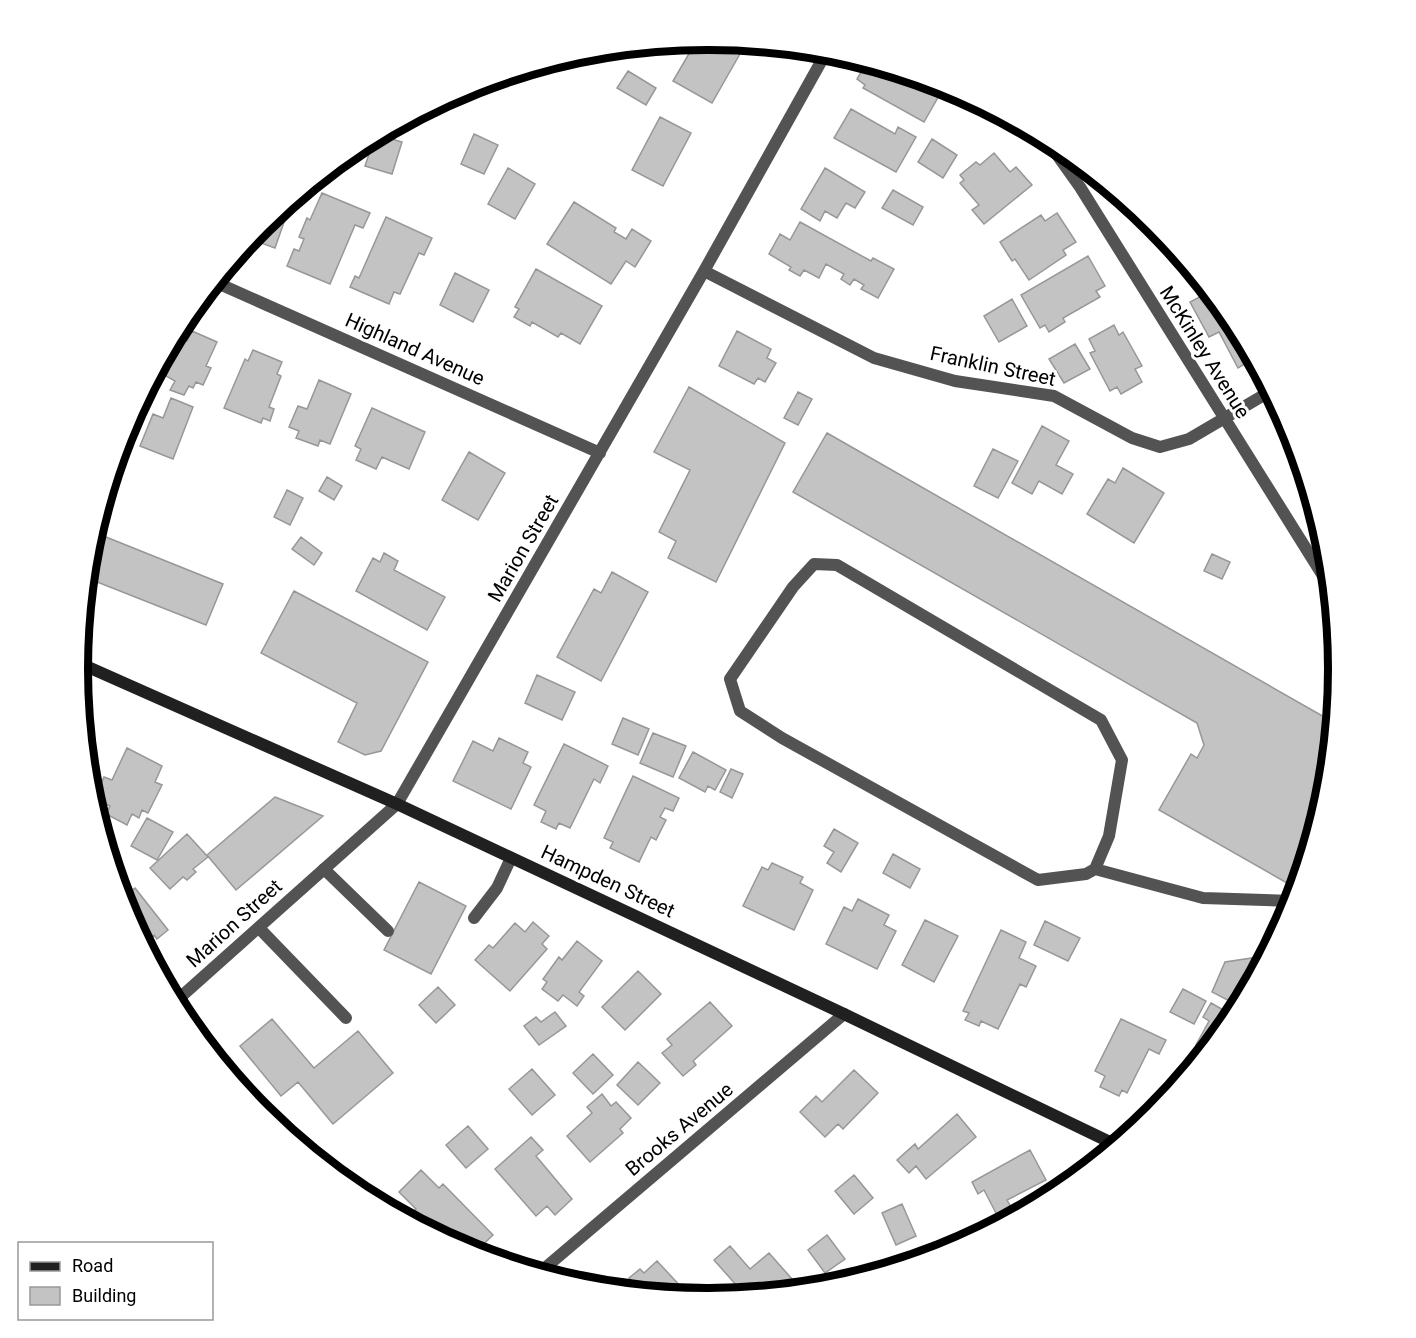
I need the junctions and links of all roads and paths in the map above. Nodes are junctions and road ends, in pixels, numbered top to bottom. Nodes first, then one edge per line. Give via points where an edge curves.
1 (822, 60) edge
2 (1064, 162) edge
3 (704, 271) junction
4 (222, 285) edge
5 (1264, 395) edge
6 (1225, 420) junction
7 (600, 453) junction
8 (1319, 570) edge
9 (88, 667) edge
10 (397, 804) junction
11 (511, 858) junction
12 (324, 869) junction
13 (1095, 869) junction
14 (1282, 901) edge
15 (474, 918) dead end
16 (259, 928) junction
17 (388, 932) dead end
18 (182, 996) edge
19 (844, 1014) junction
20 (346, 1018) dead end
21 (1108, 1141) edge
22 (547, 1267) edge

1 - 3 street, Marion Street
2 - 6 street, McKinley Avenue
3 - 6 street, Franklin Street via 874,358 955,381 1054,396 1132,438 1160,447 1189,439
3 - 7 street, Marion Street
4 - 7 street, Highland Avenue
5 - 6 street, Franklin Street
6 - 8 street, McKinley Avenue
7 - 10 street, Marion Street
9 - 10 main road, Hampden Street
10 - 11 main road, Hampden Street
10 - 12 street, Marion Street
11 - 15 street via 497,888
11 - 19 main road, Hampden Street
12 - 16 street, Marion Street
12 - 17 street
13 - 13 street via 1086,874 1038,880 792,744 740,711 730,679 793,587 814,564 837,565 1101,720 1122,760 1109,836
13 - 14 street via 1203,898
16 - 18 street, Marion Street
16 - 20 street
19 - 21 main road, Hampden Street
19 - 22 street, Brooks Avenue

